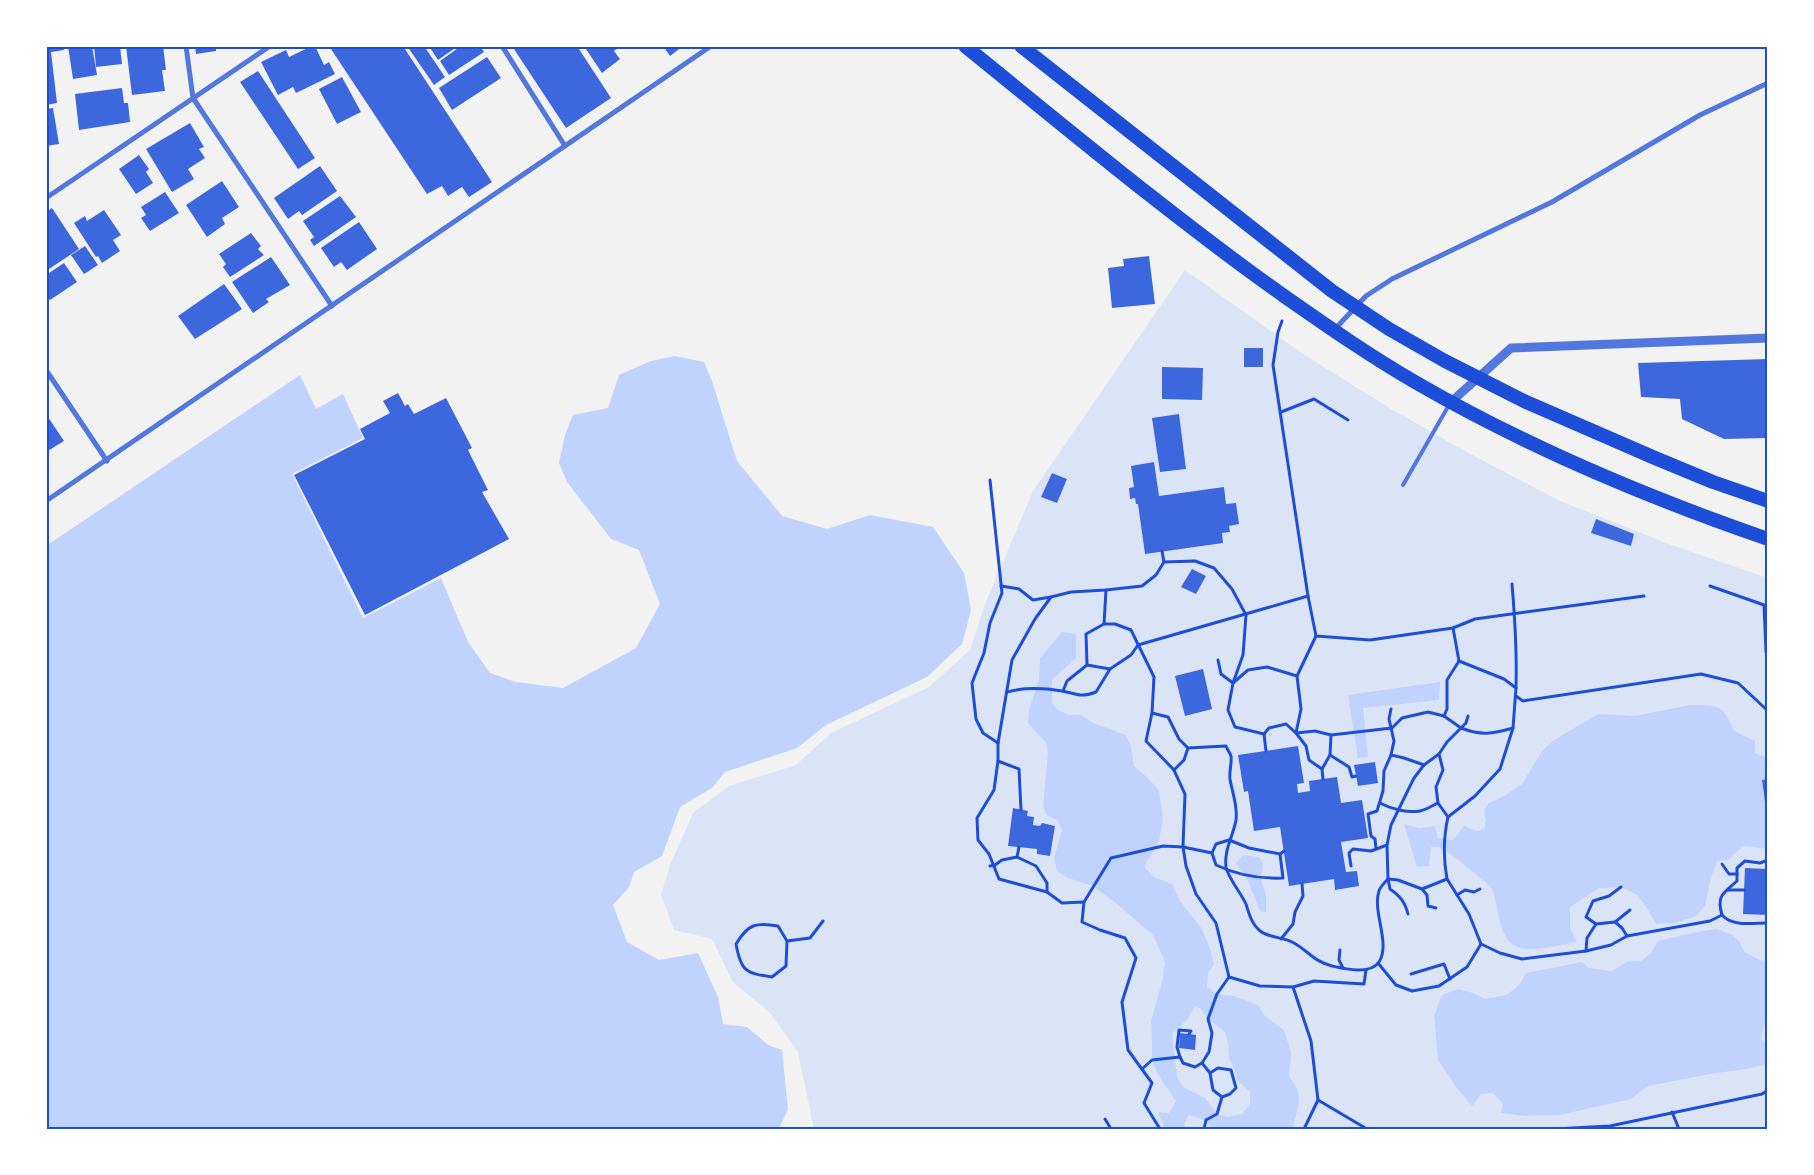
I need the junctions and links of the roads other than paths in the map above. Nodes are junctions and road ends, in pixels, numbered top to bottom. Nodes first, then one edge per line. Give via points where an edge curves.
1 (186, 46) edge
2 (270, 46) edge
3 (502, 46) edge
4 (711, 46) edge
5 (965, 46) edge
6 (1020, 46) edge
7 (1768, 83) edge
8 (193, 98) junction
9 (566, 146) junction
10 (46, 198) edge
11 (332, 306) junction
12 (1355, 307) junction
13 (1334, 330) junction
14 (1768, 338) edge
15 (46, 370) edge
16 (1477, 378) junction
17 (1451, 402) junction
18 (107, 461) junction
19 (1403, 486) dead end
20 (46, 500) edge
21 (1768, 501) edge
22 (1768, 539) edge

1 - 8 street
2 - 8 street
3 - 9 street
4 - 9 street
5 - 13 highway via 1128,179 1230,257
6 - 12 highway
7 - 12 street via 1700,115 1552,202 1392,279
8 - 10 street
8 - 11 street
9 - 11 street
11 - 18 street
12 - 13 street
12 - 16 highway via 1417,346
13 - 17 highway
14 - 16 street via 1512,348
15 - 18 street
16 - 17 street
16 - 21 highway via 1638,451
17 - 19 lane
17 - 22 highway via 1604,476
18 - 20 street

